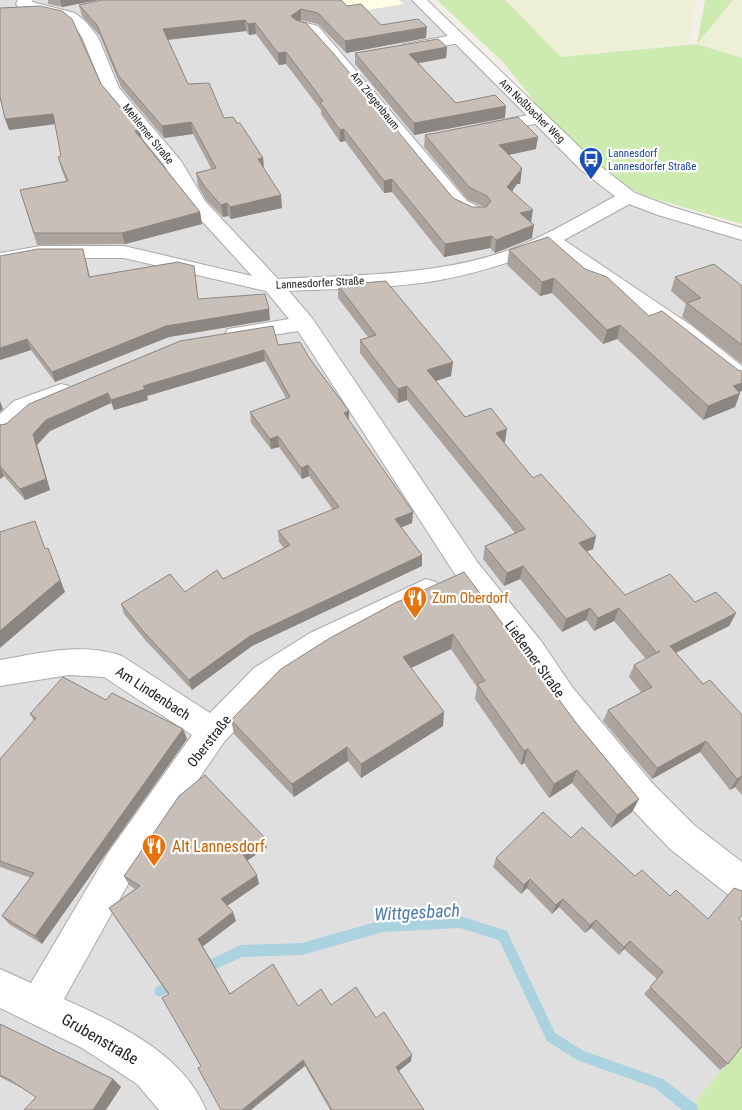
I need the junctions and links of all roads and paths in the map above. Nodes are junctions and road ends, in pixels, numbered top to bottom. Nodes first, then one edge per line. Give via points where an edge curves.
1 (418, 0) edge
2 (19, 4) edge
3 (87, 8) edge
4 (61, 14) junction
5 (302, 27) edge
6 (459, 39) junction
7 (387, 52) edge
8 (360, 57) edge
9 (341, 60) junction
10 (539, 118) junction
11 (467, 132) edge
12 (428, 139) edge
13 (409, 143) junction
14 (628, 197) junction
15 (478, 214) edge
16 (742, 234) edge
17 (550, 240) junction
18 (0, 259) edge
19 (272, 286) junction
20 (304, 323) junction
21 (216, 337) edge
22 (742, 378) edge
23 (77, 385) edge
24 (0, 426) edge
25 (468, 571) junction
26 (0, 673) edge
27 (213, 732) junction
28 (742, 884) edge
29 (0, 988) edge
30 (39, 1006) junction
31 (186, 1110) edge

1 - 6 street, Am Noßbacher Weg
2 - 4 street, Mehlemer Straße
3 - 4 street
4 - 19 street, Mehlemer Straße via 82,25 111,89 174,165 195,201
5 - 9 street, Am Ziegenbaum via 313,29
6 - 7 street
6 - 10 street, Am Noßbacher Weg
8 - 9 street, Am Ziegenbaum
9 - 13 street, Am Ziegenbaum
10 - 11 street
10 - 14 street, Am Noßbacher Weg via 602,179
12 - 13 street, Am Ziegenbaum
13 - 15 street, Am Ziegenbaum via 460,205
14 - 16 street, Am Noßbacher Weg
14 - 17 street, Lannesdorfer Straße
17 - 19 street, Lannesdorfer Straße via 502,259 420,276
17 - 22 street via 684,330
18 - 19 street, Lannesdorfer Straße via 41,252 124,252
19 - 20 street, Ließemer Straße
20 - 21 street
20 - 25 street, Ließemer Straße
23 - 24 street via 24,407
25 - 27 street, Oberstraße via 320,642 265,677
25 - 28 street, Ließemer Straße via 562,697 642,796 682,837
26 - 27 street, Am Lindenbach via 72,662 93,661 111,665
27 - 30 street, Oberstraße via 120,865
29 - 30 street, Grubenstraße
30 - 31 street, Grubenstraße via 96,1034 151,1070

